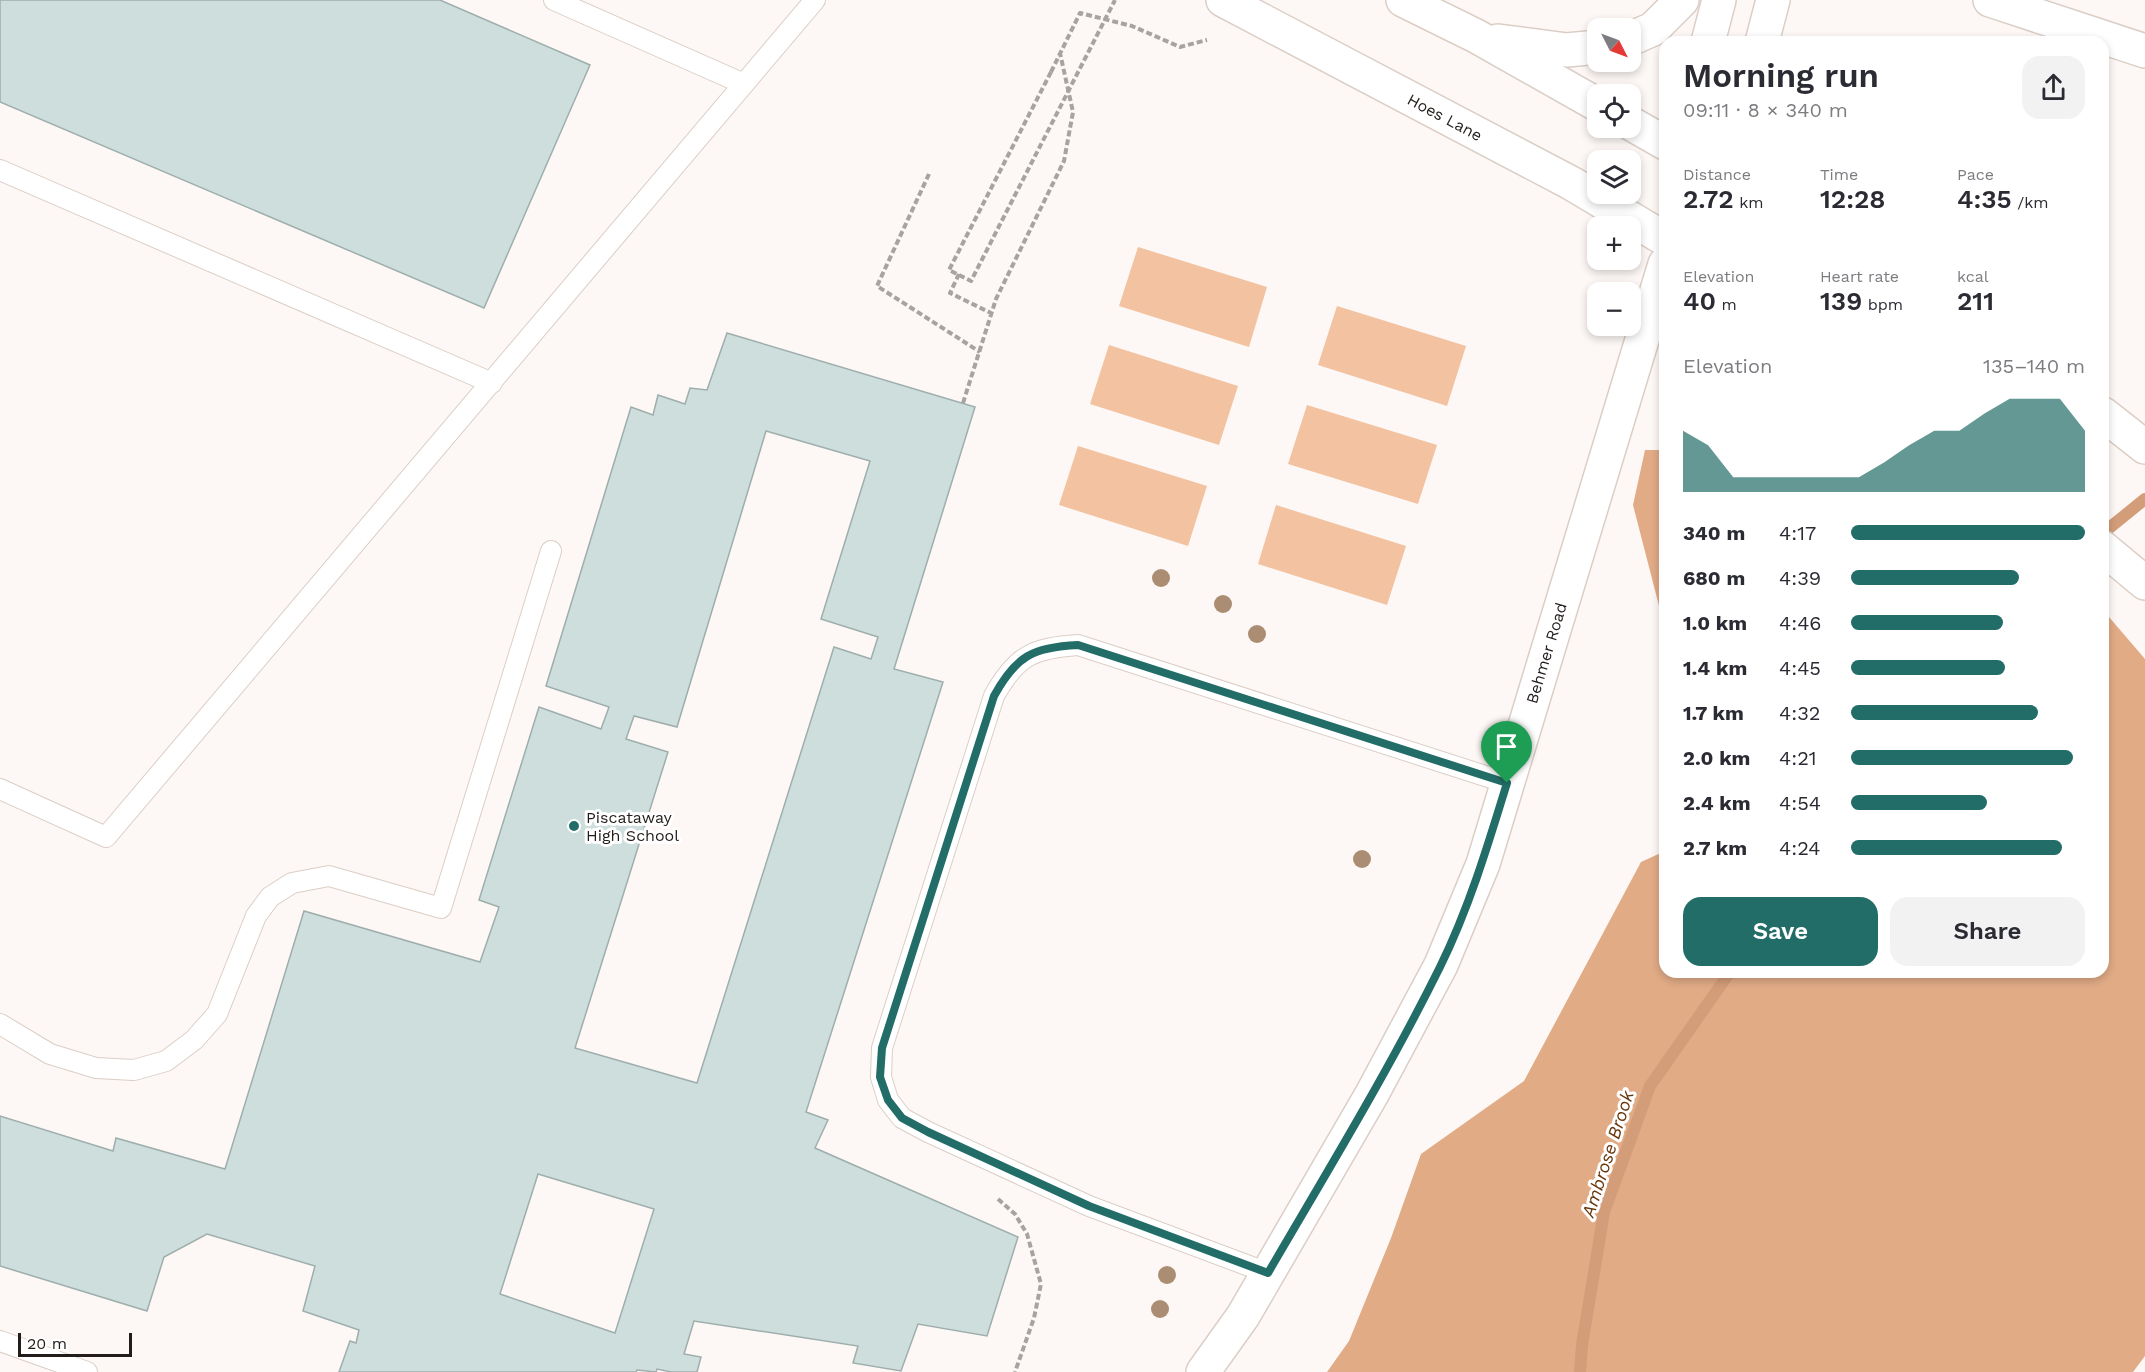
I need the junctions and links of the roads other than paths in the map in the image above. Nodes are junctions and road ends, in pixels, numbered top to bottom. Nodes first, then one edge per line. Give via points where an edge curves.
1 (554, 0) edge
2 (815, 0) edge
3 (1223, 0) edge
4 (1403, 0) edge
5 (1682, 0) edge
6 (1719, 0) edge
7 (1773, 0) edge
8 (1990, 0) edge
9 (1641, 34) edge
10 (1476, 36) junction
11 (1710, 36) edge
12 (1764, 36) edge
13 (2140, 44) edge
14 (1587, 48) edge
15 (744, 84) junction
16 (1587, 99) edge
17 (1641, 129) edge
18 (1659, 140) edge
19 (0, 170) edge
20 (1659, 235) edge
21 (1659, 284) edge
22 (492, 383) junction
23 (2109, 419) edge
24 (2145, 447) edge
25 (551, 551) dead end
26 (2109, 553) edge
27 (2145, 583) edge
28 (1507, 783) junction
29 (0, 789) edge
30 (0, 1024) edge
31 (1268, 1273) junction
32 (0, 1341) edge
33 (87, 1372) edge
34 (1203, 1372) edge

1 - 15 lane
2 - 15 lane
3 - 20 main road, Hoes Lane via 1571,183
4 - 10 main road
5 - 9 main road via 1653,28
6 - 11 main road
7 - 12 main road
8 - 13 main road
10 - 14 main road via 1509,44 1566,50
10 - 16 main road
15 - 22 lane
17 - 18 main road
19 - 22 lane
21 - 28 main road, Behmer Road
22 - 29 lane via 106,837
23 - 24 main road
25 - 30 lane via 441,908 329,876 292,883 270,897 256,916 217,1014 194,1040 166,1061 134,1070 96,1068 50,1054
26 - 27 main road
28 - 31 main road, Behmer Road via 1483,864 1441,966
28 - 31 lane via 1078,645 1053,646 1026,656 1006,674 994,696 882,1048 880,1077 888,1100 902,1118 1049,1188
31 - 34 main road, Behmer Road
32 - 33 lane

